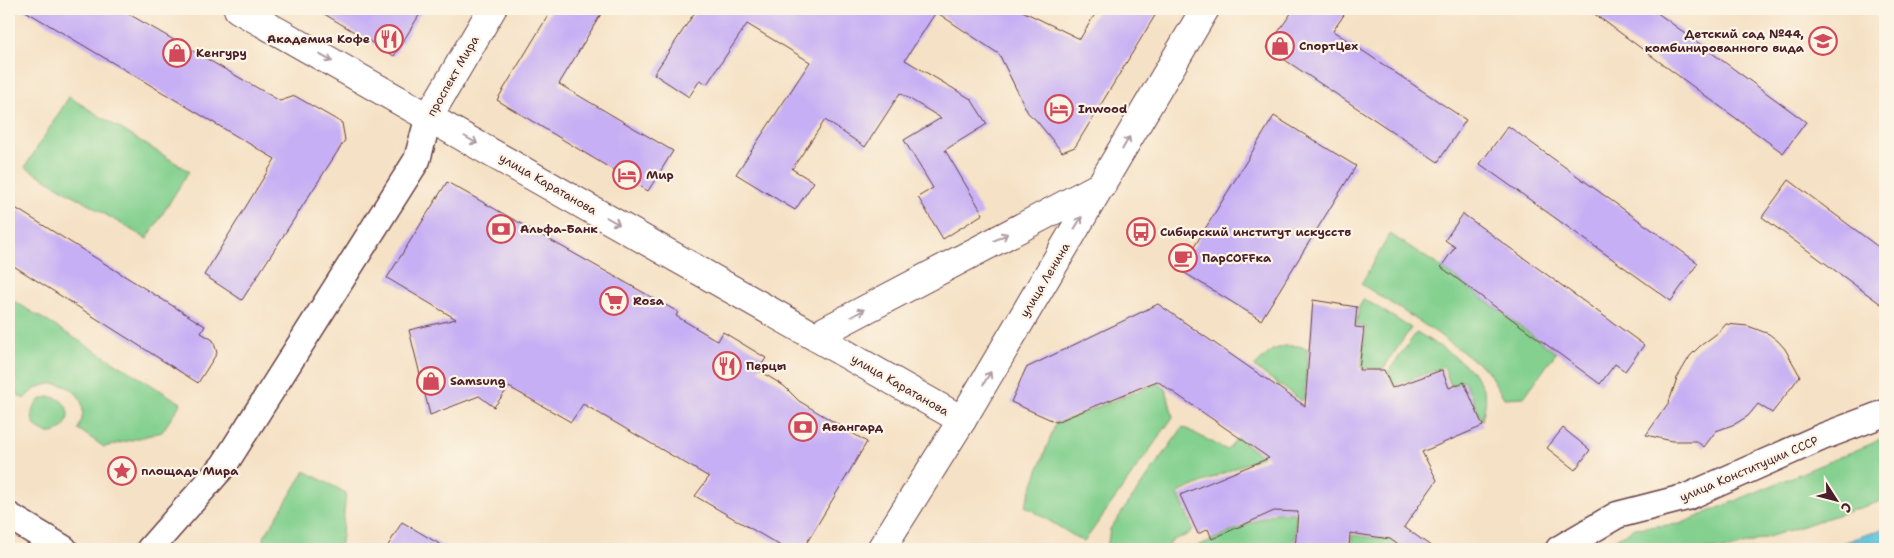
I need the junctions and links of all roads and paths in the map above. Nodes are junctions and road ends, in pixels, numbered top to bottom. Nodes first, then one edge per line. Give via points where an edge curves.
1 (238, 9) edge
2 (492, 9) edge
3 (1205, 9) edge
4 (429, 116) junction
5 (1102, 185) junction
6 (815, 336) junction
7 (1885, 413) edge
8 (962, 420) junction
9 (9, 516) edge
10 (64, 549) edge
11 (150, 549) edge
12 (881, 549) edge
13 (1559, 549) edge

1 -> 4 street, улица Каратанова
2 - 4 street, проспект Мира
5 -> 3 street, улица Ленина
4 -> 6 street, улица Каратанова
4 - 11 street, проспект Мира via 417,160 224,464
6 -> 5 street
8 -> 5 street, улица Ленина
6 - 8 street, улица Каратанова
7 - 13 street, улица Конституции СССР via 1822,437 1687,497 1617,515
8 - 12 street, улица Ленина
9 - 10 street

